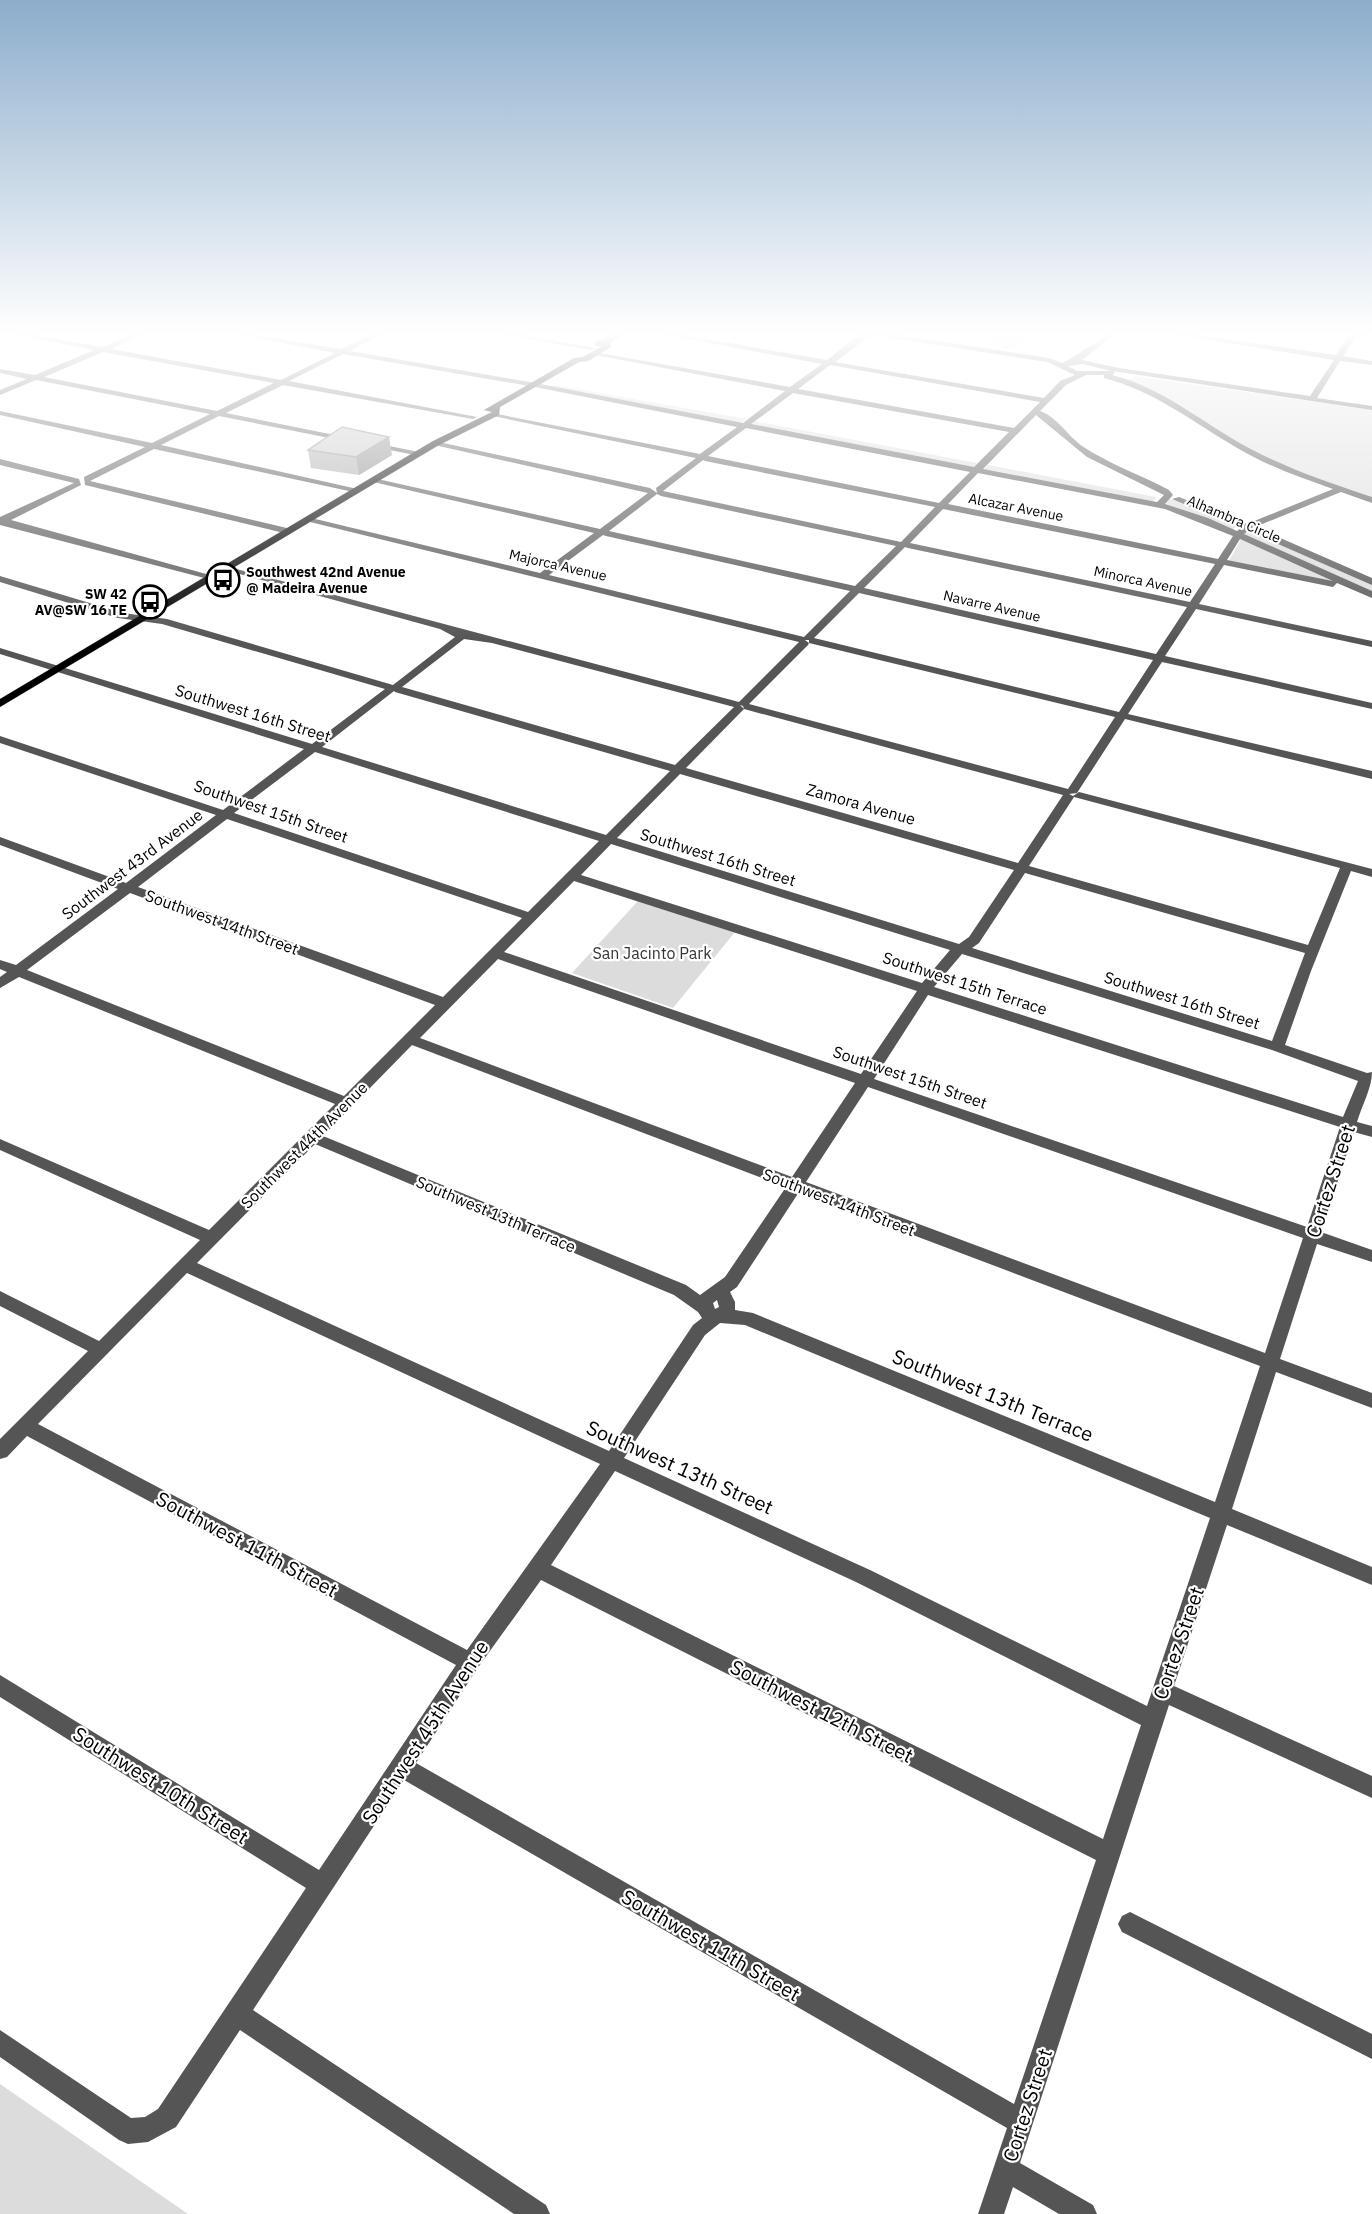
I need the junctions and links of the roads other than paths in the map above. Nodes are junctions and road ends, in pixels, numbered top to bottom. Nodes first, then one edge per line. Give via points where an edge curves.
1 (103, 435) edge
2 (174, 435) edge
3 (331, 435) edge
4 (450, 435) edge
5 (604, 435) edge
6 (731, 435) edge
7 (804, 435) edge
8 (832, 435) edge
9 (1012, 435) edge
10 (1065, 435) edge
11 (1224, 435) edge
12 (434, 444) junction
13 (153, 446) junction
14 (420, 453) junction
15 (702, 457) junction
16 (0, 462) edge
17 (980, 466) junction
18 (87, 481) junction
19 (373, 481) junction
20 (76, 483) junction
21 (1341, 489) junction
22 (358, 490) junction
23 (656, 492) junction
24 (1372, 500) edge
25 (1161, 501) junction
26 (942, 506) junction
27 (307, 520) junction
28 (1, 521) edge
29 (1247, 527) junction
30 (288, 531) junction
31 (601, 532) junction
32 (1238, 535) junction
33 (903, 544) junction
34 (1221, 562) junction
35 (226, 568) junction
36 (212, 577) junction
37 (541, 577) junction
38 (0, 579) edge
39 (1372, 582) edge
40 (1355, 588) junction
41 (857, 590) junction
42 (1372, 595) edge
43 (1193, 606) junction
44 (142, 619) junction
45 (463, 635) junction
46 (807, 640) junction
47 (1372, 644) edge
48 (0, 651) edge
49 (1159, 658) junction
50 (57, 669) junction
51 (393, 688) junction
52 (0, 704) edge
53 (741, 706) junction
54 (1372, 706) edge
55 (1122, 715) junction
56 (0, 739) edge
57 (312, 748) junction
58 (678, 769) junction
59 (1372, 775) edge
60 (1071, 794) junction
61 (225, 814) junction
62 (607, 840) junction
63 (0, 841) edge
64 (1023, 867) junction
65 (1347, 867) junction
66 (1372, 873) edge
67 (571, 876) junction
68 (128, 887) junction
69 (531, 917) junction
70 (961, 949) junction
71 (1313, 951) junction
72 (494, 953) junction
73 (0, 963) edge
74 (17, 970) junction
75 (0, 984) edge
76 (925, 989) junction
77 (445, 1003) junction
78 (409, 1039) junction
79 (1277, 1047) junction
80 (1370, 1078) edge
81 (866, 1081) junction
82 (346, 1103) junction
83 (1348, 1125) junction
84 (1372, 1132) edge
85 (312, 1137) junction
86 (0, 1144) edge
87 (796, 1186) junction
88 (1313, 1236) junction
89 (211, 1238) junction
90 (1372, 1256) edge
91 (185, 1265) junction
92 (0, 1299) edge
93 (714, 1308) junction
94 (101, 1350) junction
95 (1270, 1363) junction
96 (1372, 1401) edge
97 (25, 1426) junction
98 (0, 1451) edge
99 (612, 1460) junction
100 (1222, 1514) junction
101 (537, 1568) junction
102 (1372, 1576) edge
103 (470, 1662) junction
104 (0, 1686) edge
105 (1162, 1691) junction
106 (1152, 1719) junction
107 (402, 1767) junction
108 (1372, 1787) edge
109 (1108, 1854) junction
110 (322, 1885) junction
111 (1130, 1924) dead end
112 (237, 2014) junction
113 (0, 2042) edge
114 (1372, 2047) edge
115 (1021, 2122) junction
116 (1006, 2169) junction
117 (537, 2214) edge
118 (991, 2214) edge
119 (1084, 2214) edge

1 - 13 street
2 - 13 street
3 - 14 street
4 - 12 main road
5 - 15 street, Alcazar Avenue
6 - 15 street
7 - 17 street, Alhambra Circle
8 - 17 street, Alhambra Circle
9 - 17 street, Southwest 44th Avenue
10 - 25 street via 1091,456 1158,488
11 - 21 street via 1261,457
12 - 14 main road
12 - 23 street, Minorca Avenue
13 - 18 street
13 - 22 street
14 - 19 main road
15 - 23 street
15 - 26 street, Alcazar Avenue
16 - 20 street
17 - 25 street, Alhambra Circle
17 - 26 street, Southwest 44th Avenue
18 - 20 street
18 - 30 street
19 - 22 main road
19 - 31 street, Navarre Avenue
20 - 28 street
21 - 24 street
21 - 29 street, Southwest 45th Avenue
22 - 27 main road
23 - 31 street
23 - 33 street, Minorca Avenue
25 - 29 street, Alhambra Circle via 1203,507
25 - 32 street, Alhambra Circle
26 - 33 street, Southwest 44th Avenue
26 - 34 street, Alcazar Avenue
27 - 30 main road
27 - 37 street, Majorca Avenue
28 - 36 street
29 - 32 street, Southwest 45th Avenue
29 - 39 street, Alhambra Circle
30 - 35 main road
31 - 37 street
31 - 41 street, Navarre Avenue
32 - 34 street, Southwest 45th Avenue
32 - 40 street, Alhambra Circle
33 - 41 street, Southwest 44th Avenue
33 - 43 street, Minorca Avenue
34 - 40 street, Alcazar Avenue
34 - 43 street, Southwest 45th Avenue
35 - 36 main road
35 - 45 street
36 - 44 main road
37 - 46 street, Majorca Avenue
38 - 44 street, Zamora Avenue
40 - 42 street, Alhambra Circle
41 - 46 street, Southwest 44th Avenue
41 - 49 street, Navarre Avenue
43 - 47 street, Minorca Avenue
43 - 49 street, Southwest 45th Avenue
44 - 50 main road
44 - 51 street, Zamora Avenue via 163,621
45 - 51 street, Southwest 43rd Avenue
45 - 53 street
46 - 53 street, Southwest 44th Avenue
46 - 55 street, Majorca Avenue
48 - 50 street, Southwest 16th Street
49 - 54 street, Navarre Avenue
49 - 55 street, Southwest 45th Avenue
50 - 52 main road
50 - 57 street, Southwest 16th Street
51 - 57 street, Southwest 43rd Avenue
51 - 58 street, Zamora Avenue
53 - 58 street, Southwest 44th Avenue
53 - 60 street
55 - 59 street, Majorca Avenue
55 - 60 street, Southwest 45th Avenue
56 - 61 street, Southwest 15th Street
57 - 61 street, Southwest 43rd Avenue
57 - 62 street, Southwest 16th Street
58 - 62 street, Southwest 44th Avenue
58 - 64 street, Zamora Avenue
60 - 64 street, Southwest 45th Avenue
60 - 65 street
61 - 68 street, Southwest 43rd Avenue
61 - 69 street, Southwest 15th Street
62 - 67 street, Southwest 44th Avenue
62 - 70 street, Southwest 16th Street
63 - 68 street, Southwest 14th Street
64 - 70 street, Southwest 45th Avenue via 974,940
64 - 71 street, Zamora Avenue
65 - 66 street
65 - 71 street
67 - 69 street, Southwest 44th Avenue
67 - 76 street, Southwest 15th Terrace
68 - 74 street, Southwest 43rd Avenue
68 - 77 street, Southwest 14th Street
69 - 72 street, Southwest 44th Avenue
70 - 76 street, Southwest 45th Avenue
70 - 79 street, Southwest 16th Street
71 - 79 street
72 - 77 street, Southwest 44th Avenue
72 - 81 street, Southwest 15th Street
73 - 74 street
74 - 75 street, Southwest 43rd Avenue
74 - 82 street
76 - 81 street, Southwest 45th Avenue
76 - 83 street, Southwest 15th Terrace
77 - 78 street, Southwest 44th Avenue
78 - 82 street, Southwest 44th Avenue
78 - 87 street, Southwest 14th Street
79 - 80 street, Southwest 16th Street
80 - 83 street, Cortez Street via 1360,1090
81 - 87 street, Southwest 45th Avenue
81 - 88 street, Southwest 15th Street
82 - 85 street, Southwest 44th Avenue
83 - 84 street, Southwest 15th Terrace
83 - 88 street, Cortez Street
85 - 89 street, Southwest 44th Avenue
85 - 93 street, Southwest 13th Terrace via 680,1290
86 - 89 street
87 - 93 street, Southwest 45th Avenue
87 - 95 street, Southwest 14th Street
88 - 90 street, Southwest 15th Street
88 - 95 street, Cortez Street
89 - 91 street, Southwest 44th Avenue
91 - 94 street, Southwest 44th Avenue
91 - 99 street, Southwest 13th Street
92 - 94 street
93 - 99 street, Southwest 45th Avenue
93 - 100 street, Southwest 13th Terrace via 747,1318
94 - 97 street, Southwest 44th Avenue
95 - 96 street, Southwest 14th Street
95 - 100 street, Cortez Street
97 - 98 street, Southwest 44th Avenue
97 - 103 street, Southwest 11th Street
99 - 101 street, Southwest 45th Avenue
99 - 106 street, Southwest 13th Street via 863,1576
100 - 102 street, Southwest 13th Terrace
100 - 105 street, Cortez Street
101 - 103 street, Southwest 45th Avenue
101 - 109 street, Southwest 12th Street
103 - 107 street, Southwest 45th Avenue
104 - 110 street, Southwest 10th Street
105 - 106 street, Cortez Street
105 - 108 street
106 - 109 street, Cortez Street
107 - 110 street, Southwest 45th Avenue
107 - 115 street, Southwest 11th Street
109 - 115 street, Cortez Street
110 - 112 street, Southwest 45th Avenue
111 - 114 street
112 - 113 street, Southwest 45th Avenue via 167,2118 136,2132 118,2126
112 - 117 street
115 - 116 street, Cortez Street
116 - 118 street, Cortez Street
116 - 119 street

